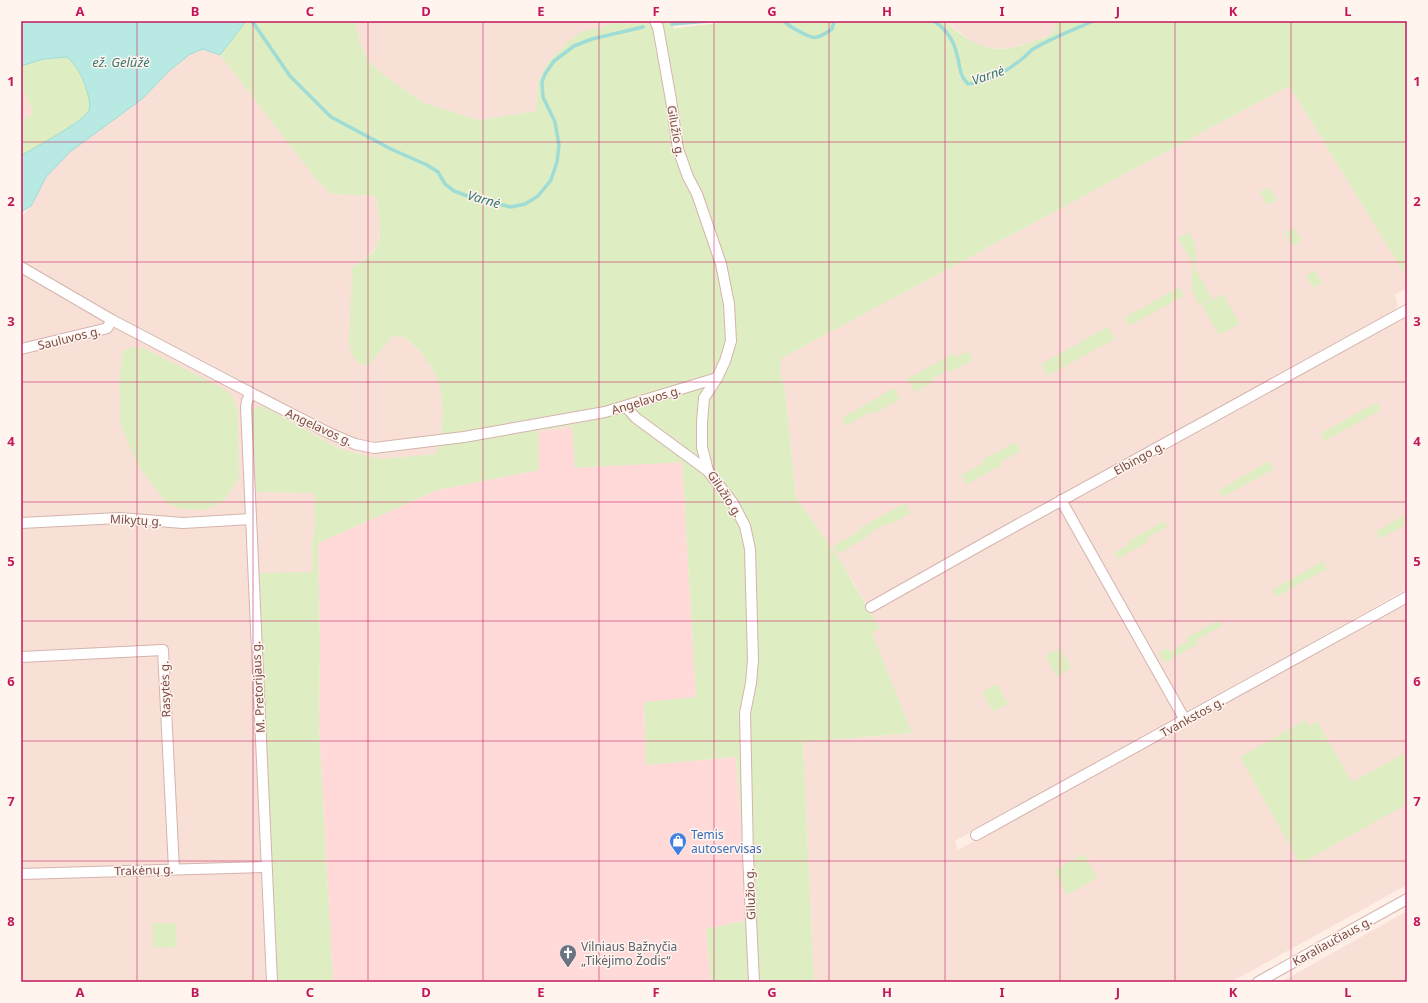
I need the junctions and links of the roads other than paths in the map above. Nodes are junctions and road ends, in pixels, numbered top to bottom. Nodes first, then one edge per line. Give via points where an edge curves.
1 (655, 21) edge
2 (21, 267) edge
3 (1407, 310) edge
4 (112, 320) junction
5 (21, 349) edge
6 (717, 378) junction
7 (251, 393) junction
8 (626, 406) junction
9 (708, 471) junction
10 (1061, 500) junction
11 (251, 519) junction
12 (21, 523) edge
13 (1407, 597) edge
14 (871, 607) dead end
15 (21, 657) edge
16 (1185, 720) junction
17 (976, 835) dead end
18 (266, 867) junction
19 (174, 870) junction
20 (21, 874) edge
21 (1407, 899) edge
22 (272, 982) edge
23 (754, 982) edge
24 (1258, 982) edge

1 - 6 street, Gilužio g. via 678,149 688,178 697,194 721,264 729,304 730,341
2 - 4 street, Angelavos g.
3 - 10 street, Elbingo g.
4 - 5 street, Sauluvos g. via 104,330
4 - 7 street, Angelavos g.
6 - 8 street, Angelavos g.
6 - 9 street, Gilužio g. via 704,398 702,447
7 - 8 street, Angelavos g. via 329,433 355,444 374,448 464,437
7 - 11 street, M. Pretorijaus g. via 246,407
8 - 9 street via 636,418
9 - 23 street, Gilužio g. via 733,503 745,526 750,549 753,660 745,713
10 - 14 street, Elbingo g.
10 - 16 street
11 - 12 street, Mikytų g. via 183,523 119,518
11 - 18 street, M. Pretorijaus g.
13 - 16 street, Tvankstos g.
15 - 19 street, Rasytės g. via 163,650
16 - 17 street, Tvankstos g.
18 - 19 street, Trakėnų g.
18 - 22 street, M. Pretorijaus g.
19 - 20 street, Trakėnų g.
21 - 24 street, Karaliaučiaus g.

